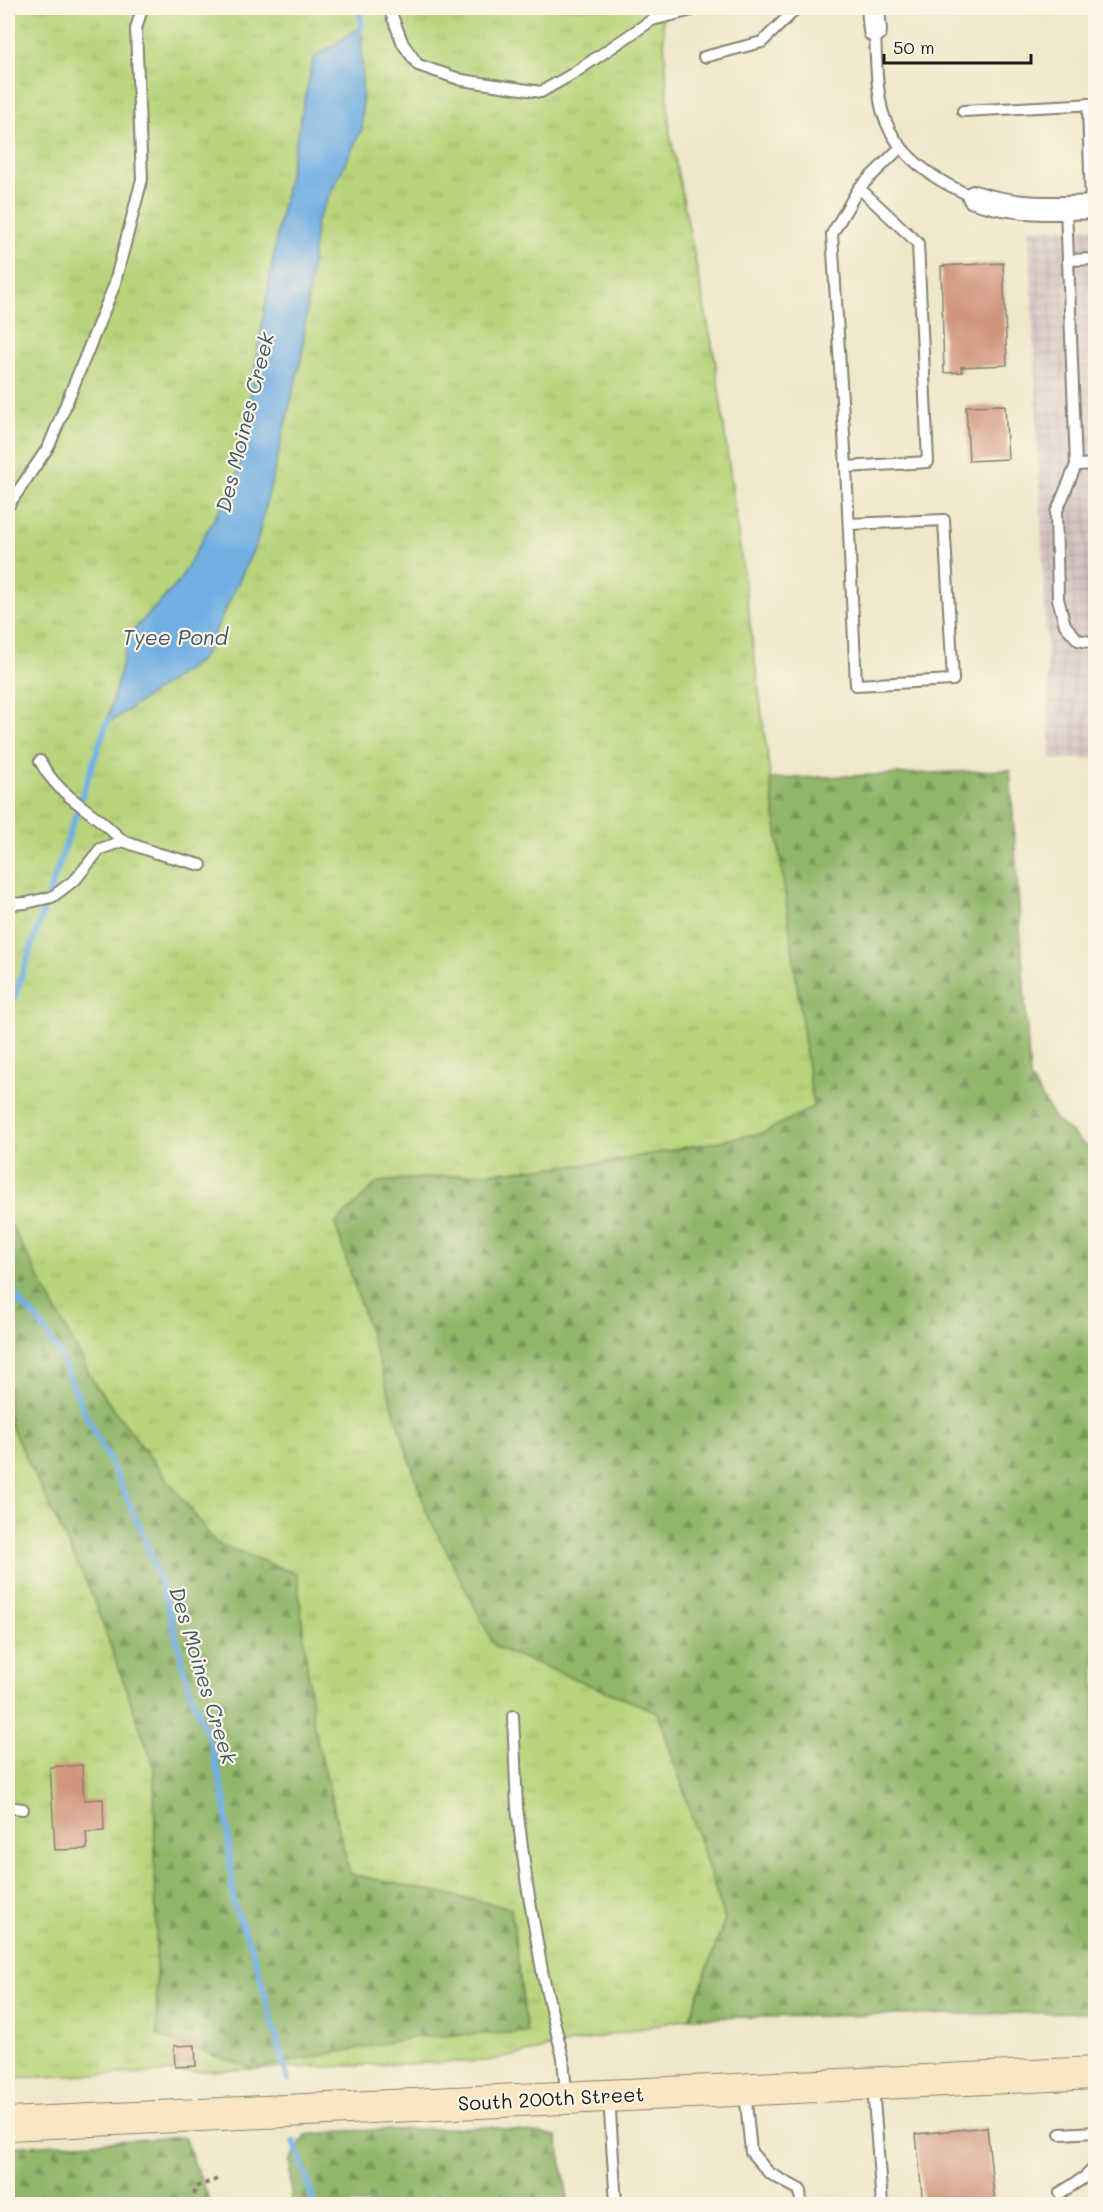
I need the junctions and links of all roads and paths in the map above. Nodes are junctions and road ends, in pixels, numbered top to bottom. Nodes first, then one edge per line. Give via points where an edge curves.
1 (142, 8) edge
2 (389, 8) edge
3 (700, 8) edge
4 (797, 8) edge
5 (873, 8) edge
6 (874, 31) joint
7 (704, 57) dead end
8 (1092, 104) edge
9 (963, 111) dead end
10 (901, 147) junction
11 (859, 188) junction
12 (974, 197) joint
13 (1093, 207) edge
14 (1066, 208) junction
15 (1095, 259) edge
16 (1068, 260) junction
17 (1095, 464) edge
18 (1076, 465) junction
19 (846, 467) junction
20 (8, 507) edge
21 (849, 524) junction
22 (1095, 643) edge
23 (40, 761) dead end
24 (123, 841) junction
25 (201, 864) dead end
26 (8, 904) edge
27 (513, 1716) dead end
28 (8, 1807) edge
29 (23, 1809) dead end
30 (1095, 2073) edge
31 (873, 2084) junction
32 (745, 2089) junction
33 (609, 2095) junction
34 (566, 2097) junction
35 (8, 2124) edge
36 (1095, 2132) edge
37 (1060, 2134) dead end
38 (1095, 2166) edge
39 (218, 2179) dead end
40 (1060, 2193) dead end
41 (194, 2205) edge
42 (616, 2205) edge
43 (801, 2205) edge
44 (882, 2205) edge

1 - 20 lane via 136,29 142,179 114,286 49,446
2 - 3 lane via 403,44 418,64 462,80 541,92 652,20
4 - 7 lane via 762,42
5 - 6 street
6 - 10 lane via 883,112
8 - 9 lane
8 - 13 lane
10 - 11 lane
10 - 12 lane via 930,175
11 - 19 lane via 832,234
11 - 19 lane via 918,243 928,462
12 - 14 street via 1032,208
13 - 14 street
14 - 16 lane
15 - 16 lane
16 - 18 lane
17 - 18 lane
18 - 22 lane via 1056,513 1058,599 1065,625 1078,640
19 - 21 lane
21 - 21 lane via 856,685 953,680 944,520
23 - 24 lane via 48,777 66,796
24 - 25 lane
24 - 26 lane via 100,849 76,879 52,897
27 - 34 lane via 517,1808 527,1885 563,2058
28 - 29 lane
30 - 31 main road, South 200th Street
31 - 32 main road, South 200th Street
31 - 44 lane
32 - 33 main road, South 200th Street
32 - 43 lane via 752,2152 769,2173 800,2190
33 - 34 main road, South 200th Street
33 - 42 lane
34 - 35 main road, South 200th Street
36 - 37 lane
38 - 40 lane
39 - 41 path via 195,2187

